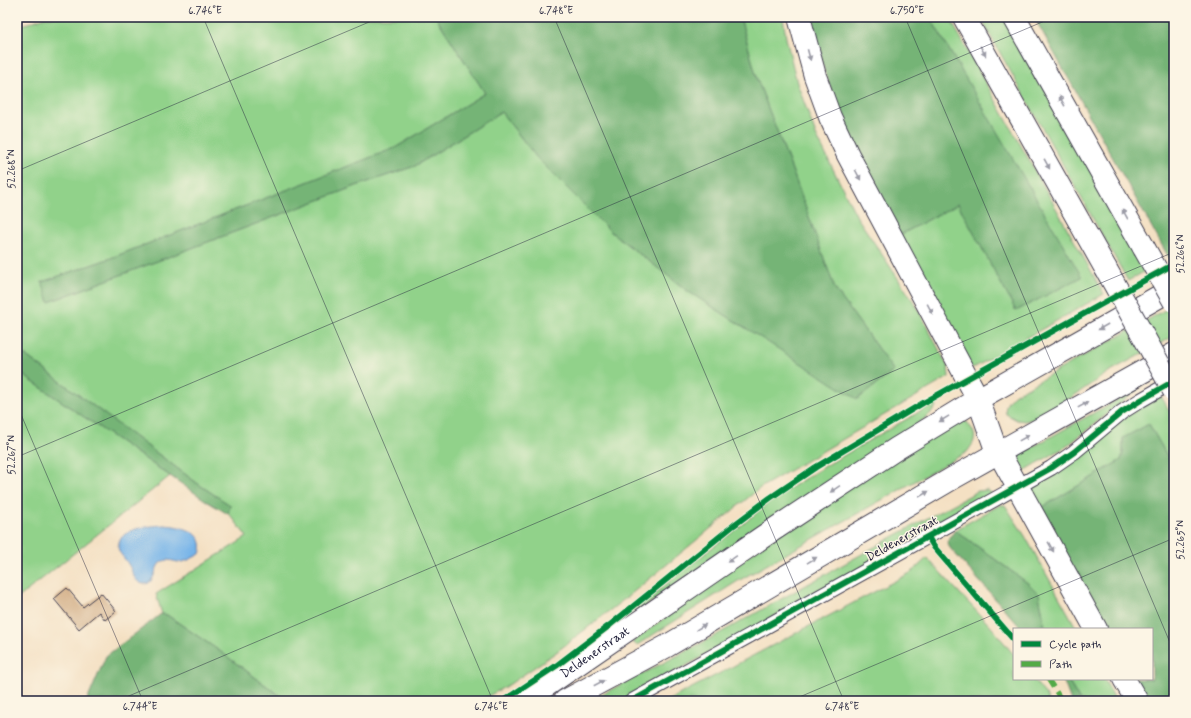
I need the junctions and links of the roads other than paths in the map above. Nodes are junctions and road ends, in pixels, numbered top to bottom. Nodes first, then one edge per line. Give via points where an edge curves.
1 (799, 17) edge
2 (964, 17) edge
3 (1014, 17) edge
4 (1174, 288) edge
5 (1174, 301) edge
6 (1174, 354) edge
7 (1174, 381) edge
8 (1174, 391) edge
9 (978, 399) junction
10 (998, 452) junction
11 (1017, 487) junction
12 (1095, 628) edge
13 (1125, 680) edge
14 (524, 701) edge
15 (565, 701) edge
16 (632, 701) edge
17 (1137, 701) edge

1 -> 9 main road via 815,76 830,117
2 -> 8 main road, bridge
5 -> 3 main road, bridge
4 -> 9 main road, Deldenerstraat
10 -> 6 main road, Deldenerstraat
7 - 11 street, Deldenerstraat via 1122,412 1052,468
9 - 10 main road
9 -> 14 main road, Deldenerstraat via 882,457
10 - 11 main road
15 -> 10 main road, Deldenerstraat via 667,646
11 -> 12 main road
11 - 16 street, Deldenerstraat
13 - 17 main road

